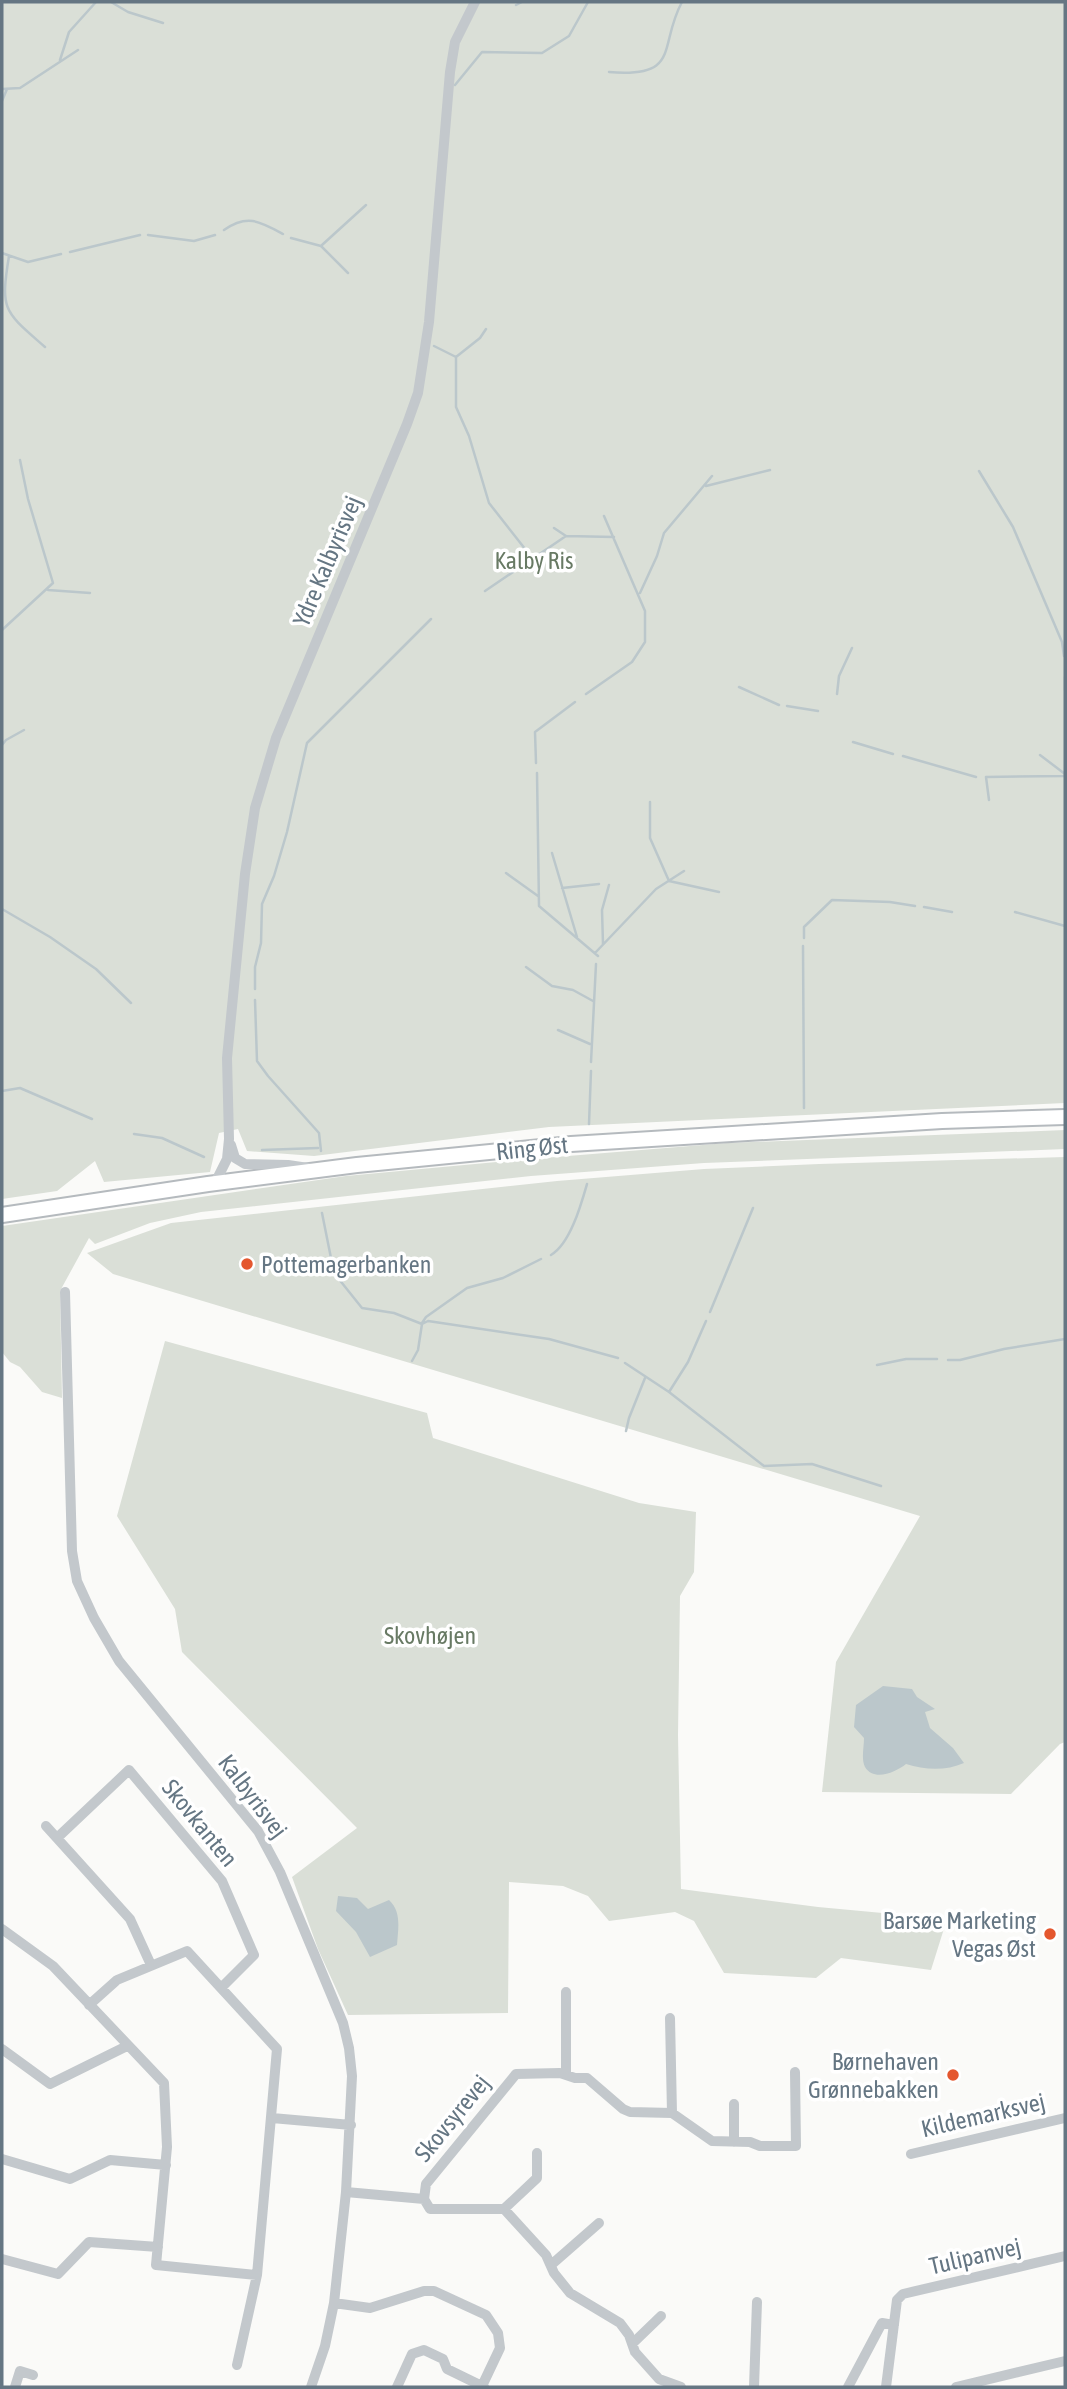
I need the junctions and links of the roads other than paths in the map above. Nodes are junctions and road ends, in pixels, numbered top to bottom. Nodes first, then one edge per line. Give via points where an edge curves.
1 (475, 2) edge
2 (1065, 1117) edge
3 (229, 1139) junction
4 (319, 1170) junction
5 (215, 1183) junction
6 (2, 1215) edge
7 (65, 1292) dead end
8 (46, 1826) dead end
9 (57, 1838) junction
10 (2, 1929) edge
11 (151, 1965) junction
12 (222, 1987) junction
13 (566, 1992) dead end
14 (89, 2005) junction
15 (670, 2018) dead end
16 (127, 2046) junction
17 (2, 2049) edge
18 (795, 2072) dead end
19 (566, 2074) junction
20 (734, 2104) dead end
21 (672, 2113) junction
22 (272, 2118) junction
23 (1065, 2118) edge
24 (351, 2125) junction
25 (734, 2142) junction
26 (537, 2152) dead end
27 (911, 2154) dead end
28 (2, 2159) edge
29 (166, 2165) junction
30 (346, 2192) junction
31 (424, 2199) junction
32 (504, 2209) junction
33 (599, 2223) dead end
34 (158, 2247) junction
35 (1065, 2256) edge
36 (2, 2259) edge
37 (551, 2265) junction
38 (257, 2275) junction
39 (757, 2302) dead end
40 (334, 2304) junction
41 (661, 2316) dead end
42 (894, 2325) junction
43 (633, 2343) junction
44 (1065, 2361) edge
45 (237, 2365) dead end
46 (33, 2375) dead end
47 (15, 2387) edge
48 (312, 2387) edge
49 (397, 2387) edge
50 (483, 2387) edge
51 (681, 2387) edge
52 (754, 2387) edge
53 (848, 2387) edge
54 (886, 2387) edge
55 (957, 2387) edge

1 - 3 street, Ydre Kalbyrisvej via 455,42 450,72 429,322 418,393 276,738 255,808 227,1058
2 - 4 main road, Ring Øst via 570,1144
3 - 4 street via 235,1158 245,1164
3 - 5 street, Ydre Kalbyrisvej via 227,1159
4 - 5 main road, Ring Øst
5 - 6 main road, Ring Øst
7 - 24 street, Kalbyrisvej via 72,1551 77,1581 119,1661 258,1831 280,1872 343,2023 352,2076
8 - 9 street
9 - 11 street via 130,1919
9 - 12 street, Skovkanten via 129,1770 222,1881 254,1955
10 - 14 street via 53,1966
11 - 12 street via 187,1951
11 - 14 street via 117,1980
12 - 22 street via 277,2049
13 - 19 street
14 - 16 street
15 - 21 street
16 - 17 street via 50,2084
16 - 29 street via 164,2083
18 - 25 street via 796,2146
19 - 21 street, Skovsyrevej via 587,2078 630,2112
19 - 31 street, Skovsyrevej via 516,2074 426,2184
20 - 25 street
21 - 25 street via 712,2141
22 - 24 street
22 - 38 street
23 - 27 street, Kildemarksvej
24 - 30 street, Kalbyrisvej
26 - 32 street via 537,2178
28 - 29 street via 70,2179 110,2160
29 - 34 street
30 - 31 street
30 - 40 street, Kalbyrisvej
31 - 32 street via 430,2209
32 - 37 street
33 - 37 street
34 - 36 street via 89,2242 58,2274
34 - 38 street via 156,2265
35 - 42 street, Tulipanvej via 903,2294 897,2300
37 - 43 street via 570,2293 620,2323
38 - 45 street
39 - 52 street
40 - 48 street, Kalbyrisvej
40 - 50 street via 370,2308 434,2291 486,2315 498,2333 500,2348
41 - 43 street
42 - 53 street via 881,2323
42 - 54 street
43 - 51 street via 635,2352 659,2379
44 - 55 street
46 - 47 street via 20,2371
49 - 50 street via 412,2354 424,2350 443,2359 447,2369

